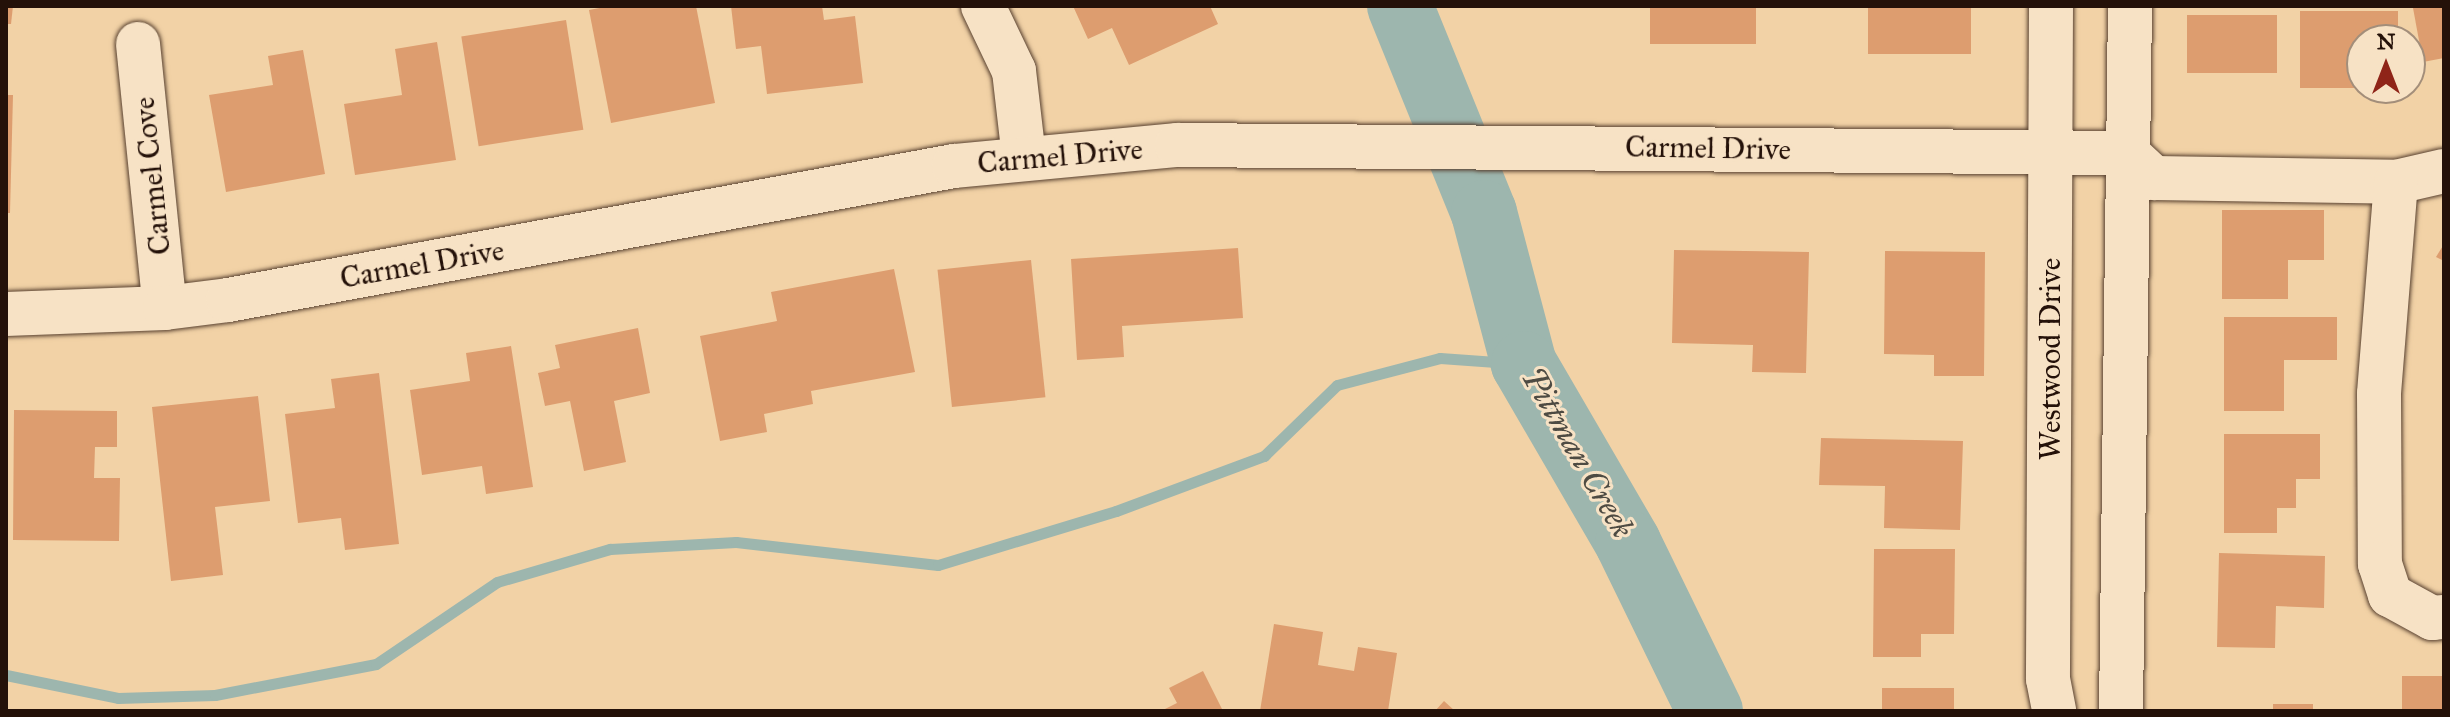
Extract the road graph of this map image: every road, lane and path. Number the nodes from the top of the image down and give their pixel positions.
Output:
1 (983, 6) edge
2 (2051, 6) edge
3 (2130, 6) edge
4 (138, 44) dead end
5 (2051, 152) junction
6 (2127, 153) junction
7 (1024, 157) junction
8 (2444, 171) edge
9 (2396, 182) junction
10 (165, 308) junction
11 (6, 314) edge
12 (2444, 617) edge
13 (2054, 711) edge
14 (2121, 711) edge

1 - 7 street
2 - 5 street, Westwood Drive
3 - 6 street
4 - 10 street, Carmel Cove
5 - 6 street, Carmel Drive
5 - 7 street, Carmel Drive
5 - 13 street, Westwood Drive
6 - 9 street
6 - 14 street
7 - 10 street, Carmel Drive
8 - 9 street
9 - 12 street
10 - 11 street, Carmel Drive

